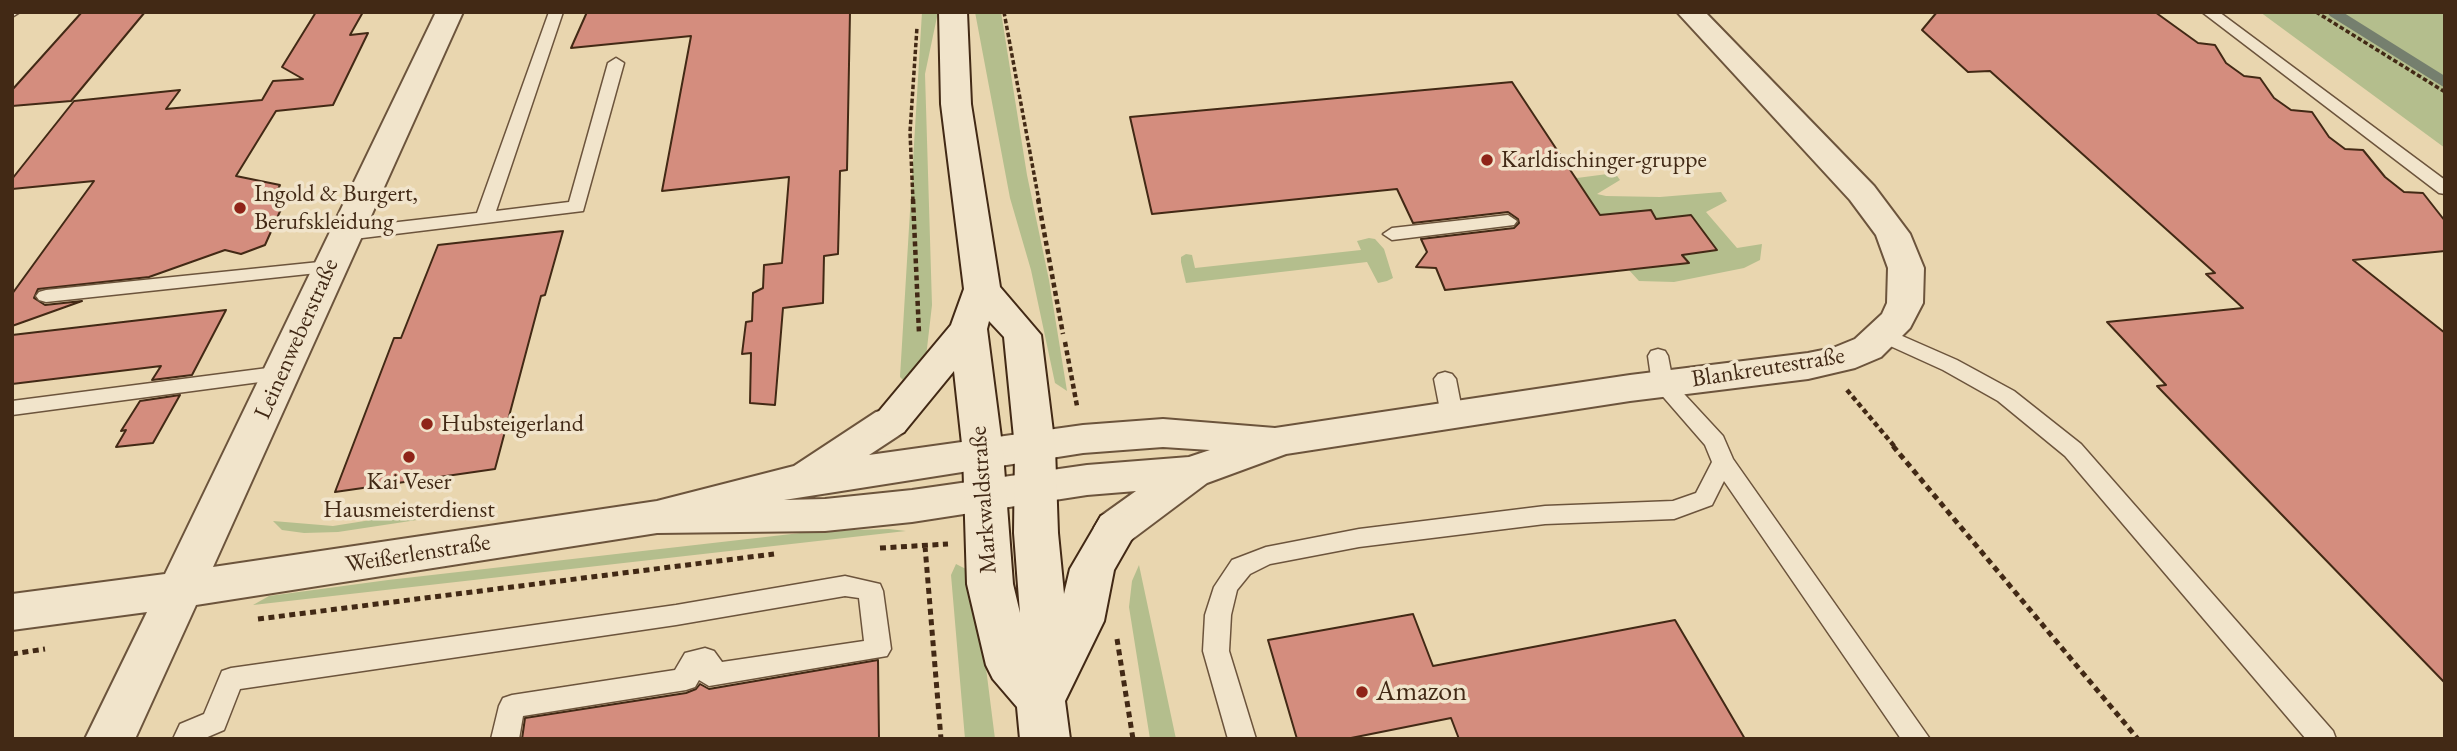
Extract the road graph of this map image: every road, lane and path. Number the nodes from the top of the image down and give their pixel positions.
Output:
1 (450, 12) edge
2 (556, 12) edge
3 (953, 12) edge
4 (1004, 12) edge
5 (1689, 12) edge
6 (2209, 12) edge
7 (2316, 12) edge
8 (917, 22) dead end
9 (616, 63) dead end
10 (2445, 92) edge
11 (2445, 189) edge
12 (485, 218) junction
13 (1508, 221) dead end
14 (346, 234) junction
15 (1392, 234) dead end
16 (328, 267) junction
17 (982, 289) junction
18 (46, 296) dead end
19 (968, 329) junction
20 (1884, 335) junction
21 (914, 344) dead end
22 (1824, 362) junction
23 (1660, 370) junction
24 (283, 373) junction
25 (12, 408) edge
26 (1083, 439) junction
27 (1281, 440) junction
28 (982, 453) junction
29 (1723, 463) junction
30 (1035, 467) junction
31 (1192, 472) junction
32 (800, 480) junction
33 (983, 494) junction
34 (912, 506) junction
35 (657, 517) junction
36 (986, 540) junction
37 (926, 547) junction
38 (870, 548) dead end
39 (788, 552) dead end
40 (180, 590) junction
41 (12, 612) edge
42 (257, 619) dead end
43 (1118, 629) dead end
44 (53, 648) dead end
45 (12, 654) edge
46 (1043, 720) edge
47 (110, 739) edge
48 (187, 739) edge
49 (505, 739) edge
50 (941, 739) edge
51 (1133, 739) edge
52 (1242, 739) edge
53 (1917, 739) edge
54 (2138, 739) edge
55 (2323, 739) edge

1 - 14 street, Leinenweberstraße
2 - 12 lane
3 - 17 street, Markwaldstraße
4 - 26 path
5 - 20 street, Blankreutestraße
6 - 11 lane
7 - 10 path
8 - 21 path
9 - 12 lane
12 - 14 lane
13 - 15 lane
14 - 16 street, Leinenweberstraße
16 - 18 lane
16 - 24 street, Leinenweberstraße
17 - 19 street, Markwaldstraße
17 - 30 street, Markwaldstraße
19 - 28 street, Markwaldstraße
19 - 32 street
20 - 22 street, Blankreutestraße
20 - 55 lane
22 - 23 street, Blankreutestraße
22 - 54 path
23 - 27 street, Blankreutestraße
23 - 29 lane
24 - 25 lane
24 - 40 street, Leinenweberstraße
26 - 27 street, Blankreutestraße
26 - 30 street, Blankreutestraße
27 - 31 street, Blankreutestraße
28 - 30 street, Weißerlenstraße
28 - 32 street, Weißerlenstraße
28 - 33 street, Markwaldstraße
29 - 52 lane
29 - 53 lane
30 - 31 street, Blankreutestraße
30 - 33 street, Weißerlenstraße
30 - 46 street, Markwaldstraße
31 - 46 street, Blankreutestraße
32 - 35 street, Weißerlenstraße
33 - 34 street, Weißerlenstraße
33 - 36 street, Markwaldstraße
34 - 35 street, Weißerlenstraße
34 - 37 path
35 - 40 street, Weißerlenstraße
36 - 37 path
36 - 46 street, Markwaldstraße
37 - 38 path
37 - 50 path
39 - 42 path
40 - 41 street, Weißerlenstraße
40 - 47 street
43 - 51 path
44 - 45 path
48 - 49 lane

